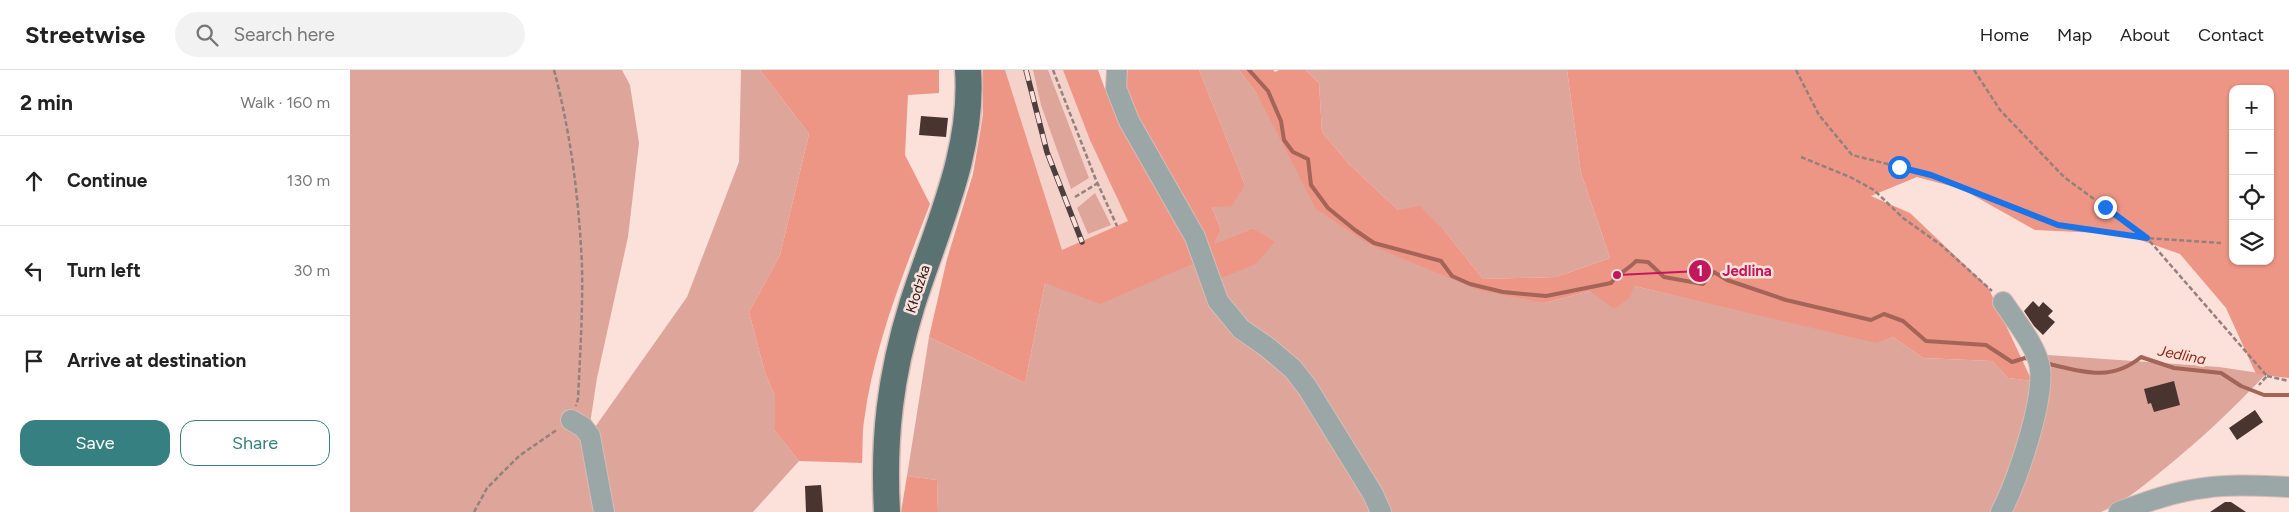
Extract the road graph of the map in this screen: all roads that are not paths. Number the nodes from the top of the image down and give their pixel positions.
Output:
1 (968, 70) edge
2 (1117, 70) edge
3 (2003, 302) road end
4 (571, 420) road end
5 (2289, 487) edge
6 (604, 512) edge
7 (887, 512) edge
8 (1381, 512) edge
9 (2001, 512) edge
10 (2119, 512) edge

1 - 7 main road, Kłodzka
2 - 8 street
3 - 9 street
4 - 6 street
5 - 10 street

